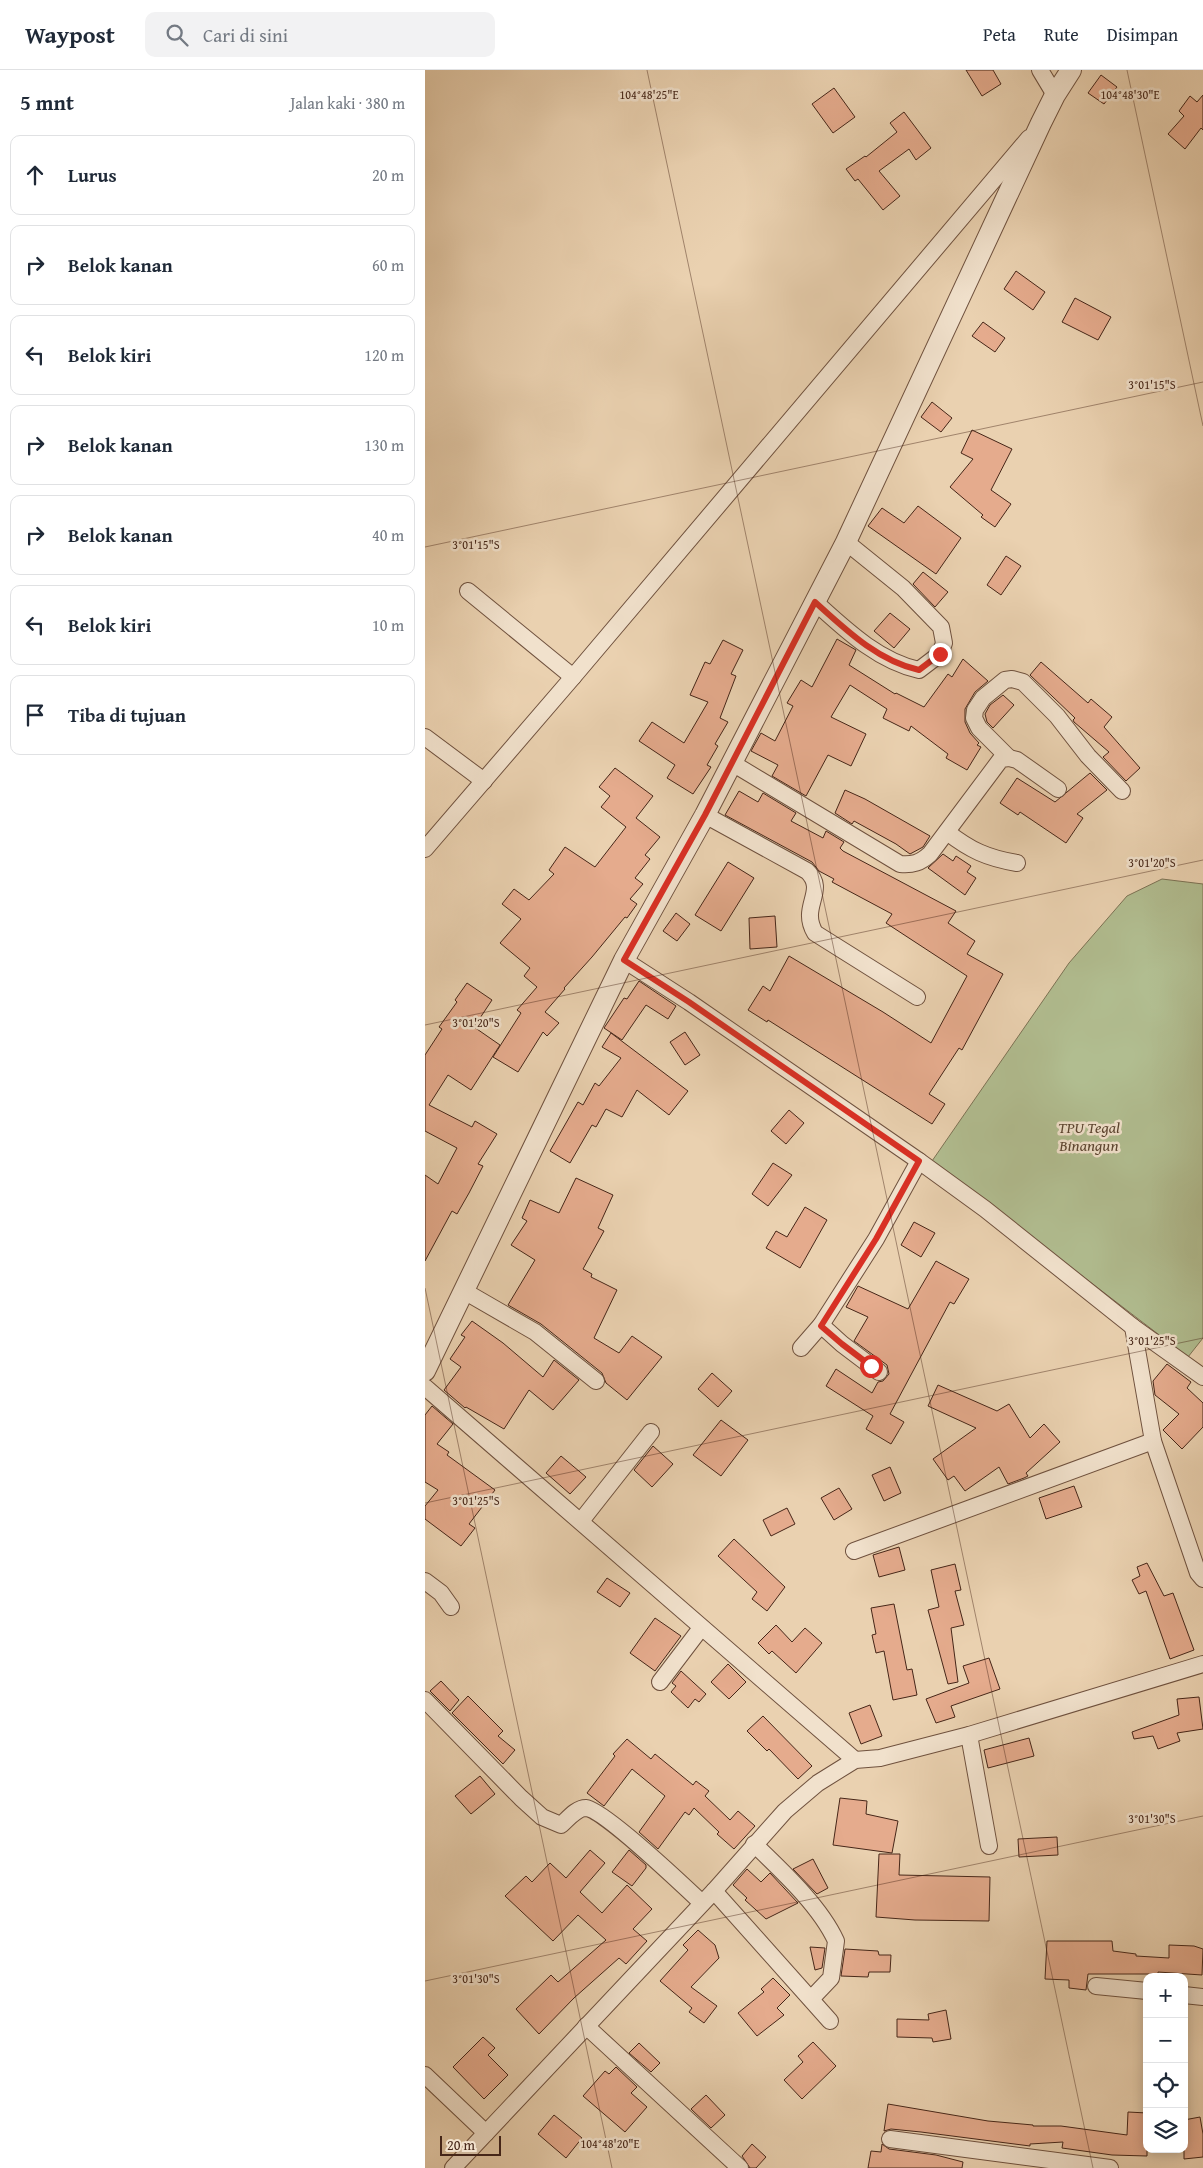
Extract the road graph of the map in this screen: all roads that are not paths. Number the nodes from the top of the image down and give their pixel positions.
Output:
1 (1040, 70) edge
2 (1071, 70) edge
3 (1055, 95) junction
4 (1041, 123) junction
5 (846, 542) junction
6 (467, 592) dead end
7 (815, 602) junction
8 (573, 678) junction
9 (425, 737) edge
10 (1009, 758) junction
11 (732, 763) junction
12 (484, 781) junction
13 (1058, 790) dead end
14 (1122, 791) dead end
15 (705, 815) junction
16 (947, 832) junction
17 (425, 849) edge
18 (1017, 863) dead end
19 (624, 960) junction
20 (917, 997) dead end
21 (919, 1161) junction
22 (464, 1291) junction
23 (821, 1326) junction
24 (1133, 1327) junction
25 (801, 1348) dead end
26 (425, 1371) edge
27 (879, 1372) dead end
28 (1203, 1377) edge
29 (596, 1381) dead end
30 (425, 1388) edge
31 (651, 1432) dead end
32 (1153, 1441) junction
33 (581, 1520) junction
34 (854, 1551) dead end
35 (1203, 1578) edge
36 (425, 1581) edge
37 (451, 1607) dead end
38 (701, 1628) junction
39 (1203, 1664) edge
40 (660, 1682) dead end
41 (425, 1700) edge
42 (969, 1735) junction
43 (855, 1760) junction
44 (755, 1844) junction
45 (989, 1846) dead end
46 (713, 1890) junction
47 (702, 1903) junction
48 (1096, 1986) dead end
49 (1143, 1991) edge
50 (1188, 1995) edge
51 (1203, 1997) edge
52 (811, 1999) junction
53 (830, 2021) dead end
54 (586, 2026) junction
55 (425, 2075) edge
56 (487, 2133) junction
57 (890, 2139) dead end
58 (453, 2168) edge
59 (740, 2168) edge
60 (1110, 2168) edge

1 - 3 street
2 - 3 street
3 - 4 street
4 - 5 street
4 - 8 street
5 - 7 street
5 - 7 street
6 - 8 street
7 - 11 street
8 - 12 street
9 - 12 street
10 - 13 street
10 - 14 street
10 - 16 street
11 - 15 street
11 - 16 street
12 - 17 street
15 - 19 street
15 - 20 street
16 - 18 street
19 - 21 street
19 - 22 street
21 - 23 street
21 - 24 street
22 - 26 street
22 - 29 street
23 - 25 street
23 - 27 street
24 - 28 street
24 - 32 street
30 - 33 street
31 - 33 street
32 - 34 street
32 - 35 street
33 - 38 street
36 - 37 street
38 - 40 street
38 - 43 street
39 - 42 street
41 - 47 street
42 - 43 street
42 - 45 street
43 - 44 street
44 - 46 street
44 - 52 street
46 - 47 street
46 - 52 street
47 - 54 street
48 - 49 street
50 - 51 street
52 - 53 street
54 - 56 street
54 - 59 street
55 - 56 street
56 - 58 street
57 - 60 street

